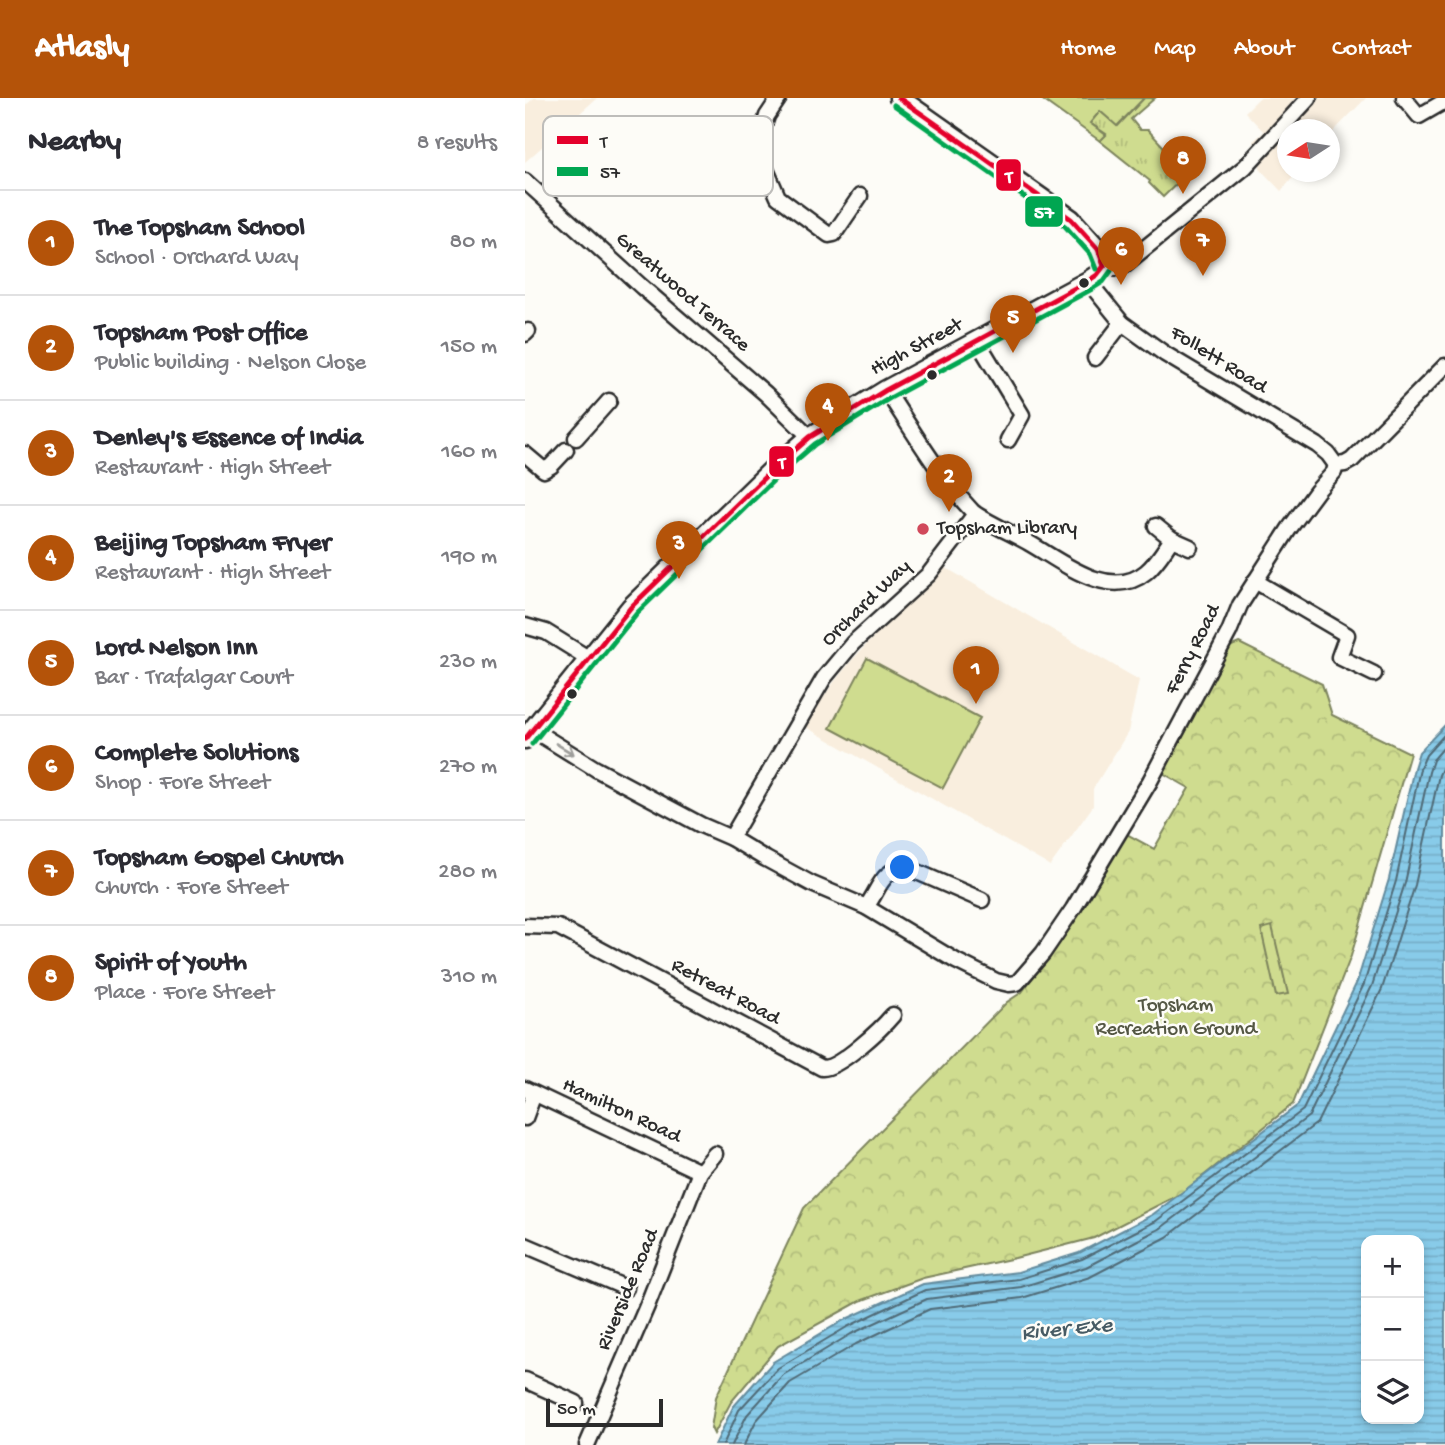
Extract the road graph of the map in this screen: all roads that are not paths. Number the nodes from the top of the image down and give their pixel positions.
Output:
1 (779, 98) edge
2 (899, 98) edge
3 (1309, 98) edge
4 (1404, 98) edge
5 (1445, 101) edge
6 (767, 116) edge
7 (525, 181) edge
8 (773, 185) edge
9 (860, 196) dead end
10 (1104, 266) junction
11 (1088, 281) junction
12 (1122, 323) junction
13 (978, 342) junction
14 (1095, 358) dead end
15 (1445, 366) edge
16 (886, 390) junction
17 (609, 401) dead end
18 (810, 437) junction
19 (576, 438) dead end
20 (1008, 440) dead end
21 (565, 450) dead end
22 (525, 454) edge
23 (1336, 466) junction
24 (975, 514) junction
25 (1156, 526) dead end
26 (1172, 538) junction
27 (1190, 547) dead end
28 (1255, 581) junction
29 (525, 626) edge
30 (588, 658) junction
31 (1374, 674) dead end
32 (529, 735) edge
33 (731, 838) junction
34 (982, 900) dead end
35 (866, 907) junction
36 (525, 926) edge
37 (893, 1015) dead end
38 (530, 1092) edge
39 (525, 1118) edge
40 (715, 1154) dead end
41 (700, 1172) junction
42 (525, 1245) edge
43 (626, 1288) dead end
44 (525, 1380) edge
45 (576, 1403) dead end
46 (587, 1445) edge

1 - 6 street
2 - 10 street
3 - 10 street
4 - 5 street
7 - 18 street, Greatwood Terrace
8 - 9 street
10 - 11 street, High Street
11 - 12 street, Follett Road
11 - 13 street, High Street
12 - 14 street
12 - 23 street, Follett Road
13 - 16 street, High Street
13 - 20 street
15 - 23 street, Ferry Road
16 - 18 street, High Street
16 - 24 street
17 - 19 street
18 - 30 street, High Street
21 - 22 street
23 - 28 street, Ferry Road
24 - 26 street
24 - 33 street, Orchard Way
25 - 26 street
26 - 27 street
28 - 31 street
28 - 35 street, Ferry Road
29 - 30 street
30 - 32 street, High Street
32 -> 33 street
33 - 35 street
34 - 35 street
36 - 37 street, Retreat Road
38 - 39 street
38 - 41 street, Hamilton Road
40 - 41 street, Riverside Road
41 - 46 street, Riverside Road
42 - 43 street
44 - 45 street

